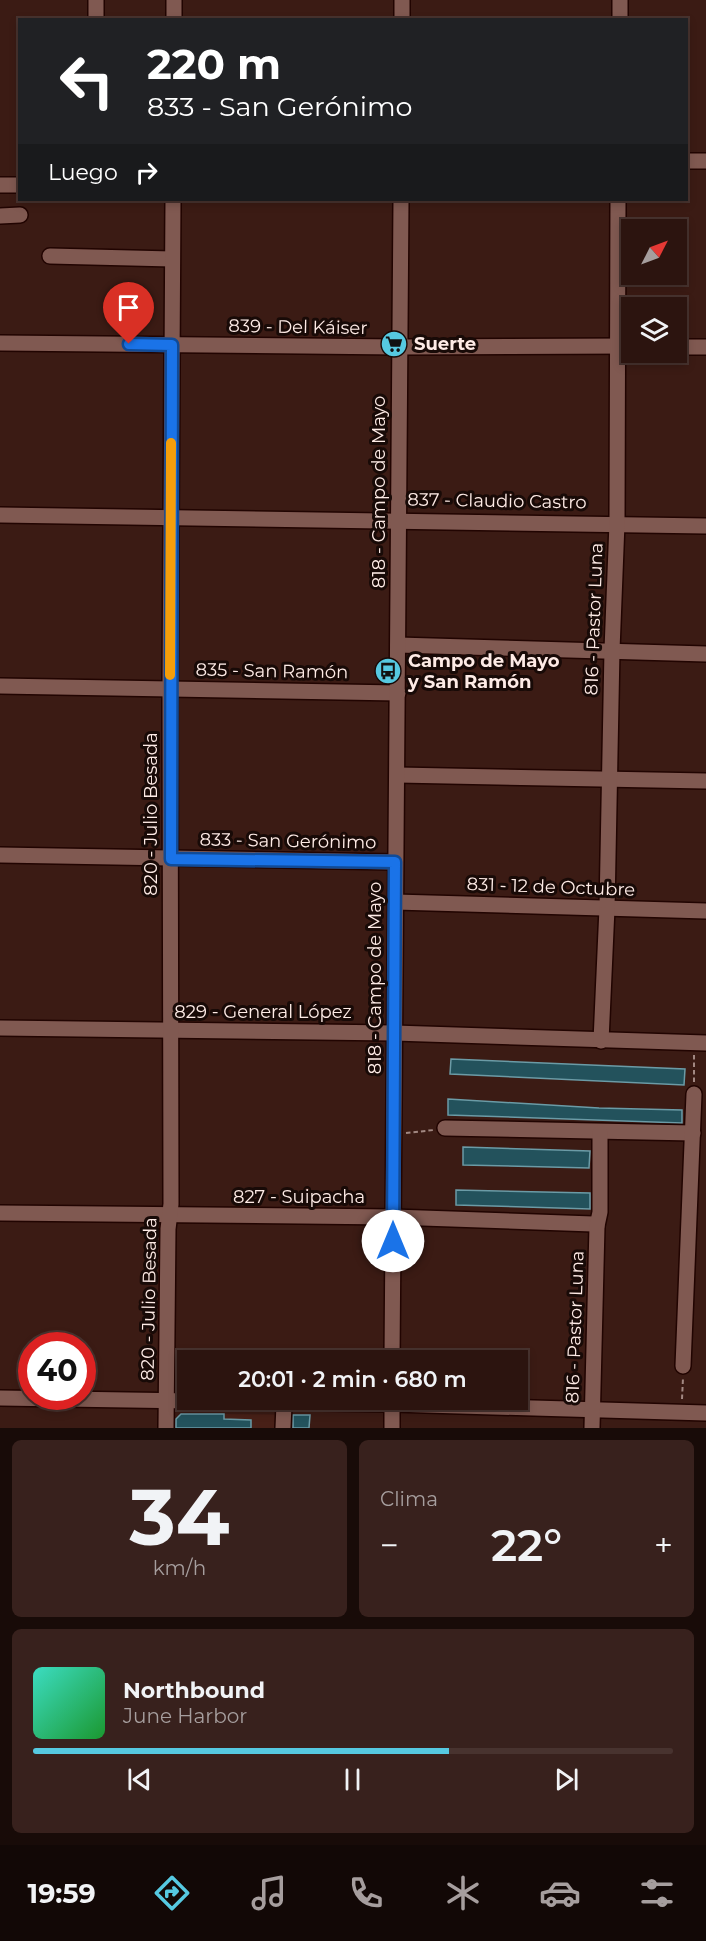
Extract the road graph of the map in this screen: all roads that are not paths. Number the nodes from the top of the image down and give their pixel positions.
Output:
1 (96, 0) edge
2 (174, 0) edge
3 (402, 0) edge
4 (620, 0) edge
5 (96, 18) edge
6 (174, 18) edge
7 (402, 18) edge
8 (620, 18) edge
9 (688, 161) edge
10 (706, 161) edge
11 (0, 185) edge
12 (18, 185) edge
13 (173, 201) edge
14 (401, 201) edge
15 (618, 201) edge
16 (20, 215) dead end
17 (0, 216) edge
18 (50, 256) dead end
19 (172, 260) junction
20 (623, 297) edge
21 (0, 343) edge
22 (172, 345) junction
23 (621, 346) edge
24 (400, 347) junction
25 (687, 347) edge
26 (706, 347) edge
27 (624, 363) edge
28 (0, 515) edge
29 (171, 518) junction
30 (399, 519) junction
31 (617, 523) junction
32 (706, 526) edge
33 (398, 645) junction
34 (612, 650) junction
35 (706, 654) edge
36 (0, 686) edge
37 (170, 688) junction
38 (398, 693) junction
39 (398, 774) junction
40 (609, 777) junction
41 (706, 781) edge
42 (0, 855) edge
43 (171, 859) junction
44 (395, 862) junction
45 (395, 902) junction
46 (607, 908) junction
47 (706, 911) edge
48 (0, 1028) edge
49 (170, 1031) junction
50 (394, 1033) junction
51 (601, 1041) junction
52 (700, 1043) edge
53 (694, 1094) road end
54 (445, 1128) road end
55 (600, 1133) junction
56 (693, 1133) junction
57 (0, 1213) edge
58 (170, 1216) junction
59 (393, 1217) junction
60 (597, 1226) junction
61 (392, 1350) edge
62 (684, 1366) road end
63 (0, 1398) edge
64 (166, 1401) junction
65 (177, 1401) edge
66 (528, 1407) edge
67 (284, 1410) edge
68 (392, 1410) edge
69 (592, 1410) junction
70 (706, 1413) edge
71 (166, 1428) edge
72 (283, 1428) edge
73 (392, 1428) edge
74 (592, 1428) edge

1 - 5 street
2 - 6 street
3 - 7 street
4 - 8 street
9 - 10 street
11 - 12 street
13 - 19 street, 820 - Julio Besada
14 - 24 street, 818 - Campo de Mayo
15 - 20 street, 816 - Pastor Luna
16 - 17 street
18 - 19 street
19 - 22 street, 820 - Julio Besada
21 - 22 street, 839 - Del Káiser
22 - 24 street, 839 - Del Káiser
22 - 29 street, 820 - Julio Besada
23 - 24 street, 839 - Del Káiser
24 - 30 street, 818 - Campo de Mayo
25 - 26 street
27 - 31 street, 816 - Pastor Luna
28 - 29 street, 837 - Claudio Castro
29 - 30 street, 837 - Claudio Castro
29 - 37 street, 820 - Julio Besada
30 - 31 street, 837 - Claudio Castro
30 - 33 street, 818 - Campo de Mayo
31 - 32 street, 837 - Claudio Castro
31 - 34 street, 816 - Pastor Luna
33 - 34 street
33 - 38 street, 818 - Campo de Mayo
34 - 35 street
34 - 40 street, 816 - Pastor Luna
36 - 37 street, 835 - San Ramón
37 - 38 street, 835 - San Ramón
37 - 43 street, 820 - Julio Besada
38 - 39 street, 818 - Campo de Mayo
39 - 40 street
39 - 44 street, 818 - Campo de Mayo
40 - 41 street
40 - 46 street, 816 - Pastor Luna
42 - 43 street, 833 - San Gerónimo
43 - 44 street, 833 - San Gerónimo
43 - 49 street, 820 - Julio Besada
44 - 45 street, 818 - Campo de Mayo
45 - 46 street, 831 - 12 de Octubre
45 - 50 street, 818 - Campo de Mayo
46 - 47 street, 831 - 12 de Octubre
46 - 51 street, 816 - Pastor Luna
48 - 49 street, 829 - General López
49 - 50 street, 829 - General López
49 - 58 street, 820 - Julio Besada
50 - 51 street, 829 - General López
50 - 59 street, 818 - Campo de Mayo
51 - 52 street, 829 - General López
53 - 56 street
54 - 55 street
55 - 56 street
55 - 60 street, 816 - Pastor Luna
56 - 62 street
57 - 58 street, 827 - Suipacha
58 - 59 street, 827 - Suipacha
58 - 64 street, 820 - Julio Besada
59 - 60 street, 827 - Suipacha
59 - 61 street, 818 - Campo de Mayo
60 - 69 street, 816 - Pastor Luna
63 - 64 street
64 - 65 street
64 - 71 street, 820 - Julio Besada
66 - 69 street
67 - 72 street
68 - 73 street
69 - 70 street
69 - 74 street, 816 - Pastor Luna

